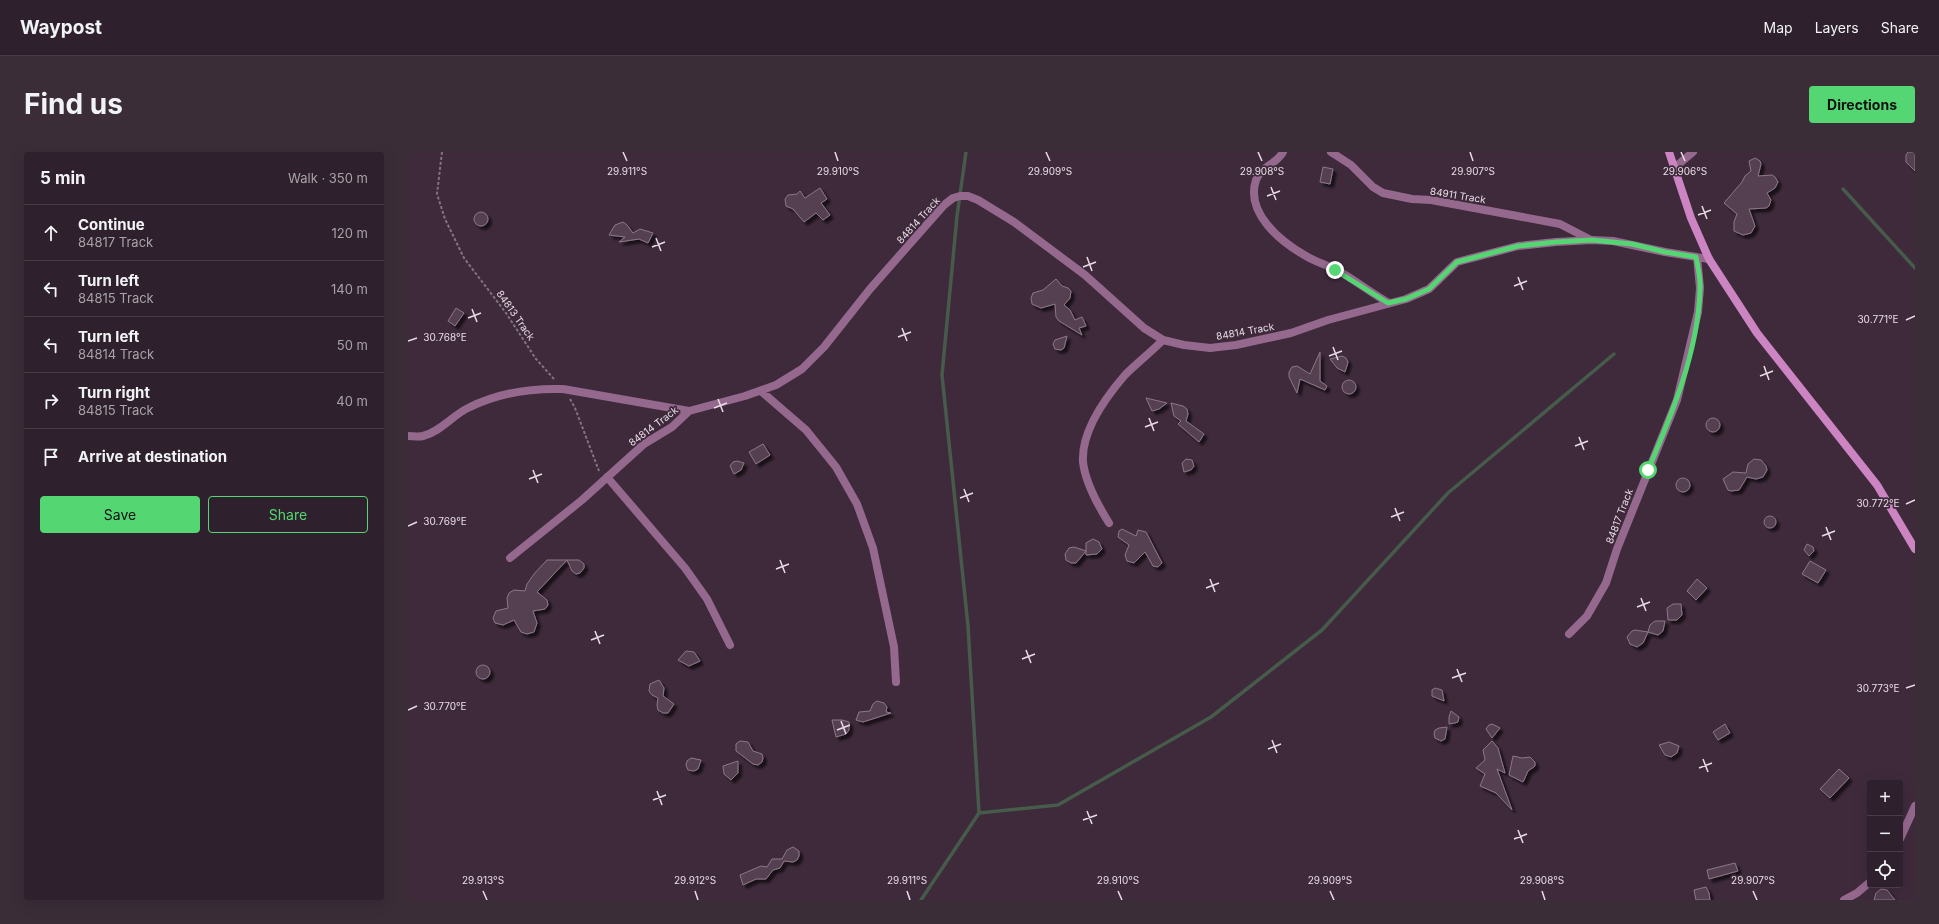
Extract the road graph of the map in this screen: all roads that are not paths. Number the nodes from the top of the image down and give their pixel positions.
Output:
1 (1283, 152) edge
2 (1331, 152) edge
3 (1669, 152) edge
4 (1693, 152) edge
5 (1674, 168) junction
6 (1592, 240) junction
7 (1696, 257) junction
8 (1709, 259) junction
9 (1388, 303) junction
10 (1164, 340) junction
11 (760, 391) junction
12 (689, 411) junction
13 (408, 436) edge
14 (605, 479) junction
15 (1110, 523) dead end
16 (1915, 549) edge
17 (510, 558) dead end
18 (1569, 634) dead end
19 (730, 645) dead end
20 (896, 682) dead end
21 (1915, 806) edge
22 (1903, 832) edge
23 (1867, 885) edge
24 (1844, 900) edge

1 - 9 street
2 - 6 street, 84911 Track
3 - 5 street
4 - 5 street
5 - 8 street
6 - 7 street
6 - 9 street, 84814 Track
7 - 8 street
7 - 18 street, 84817 Track
8 - 16 street
9 - 10 street, 84814 Track
10 - 11 street, 84814 Track
10 - 15 street
11 - 12 street, 84814 Track
11 - 20 street
12 - 13 street
12 - 14 street, 84814 Track
14 - 17 street, 84814 Track
14 - 19 street
21 - 22 street
23 - 24 street

